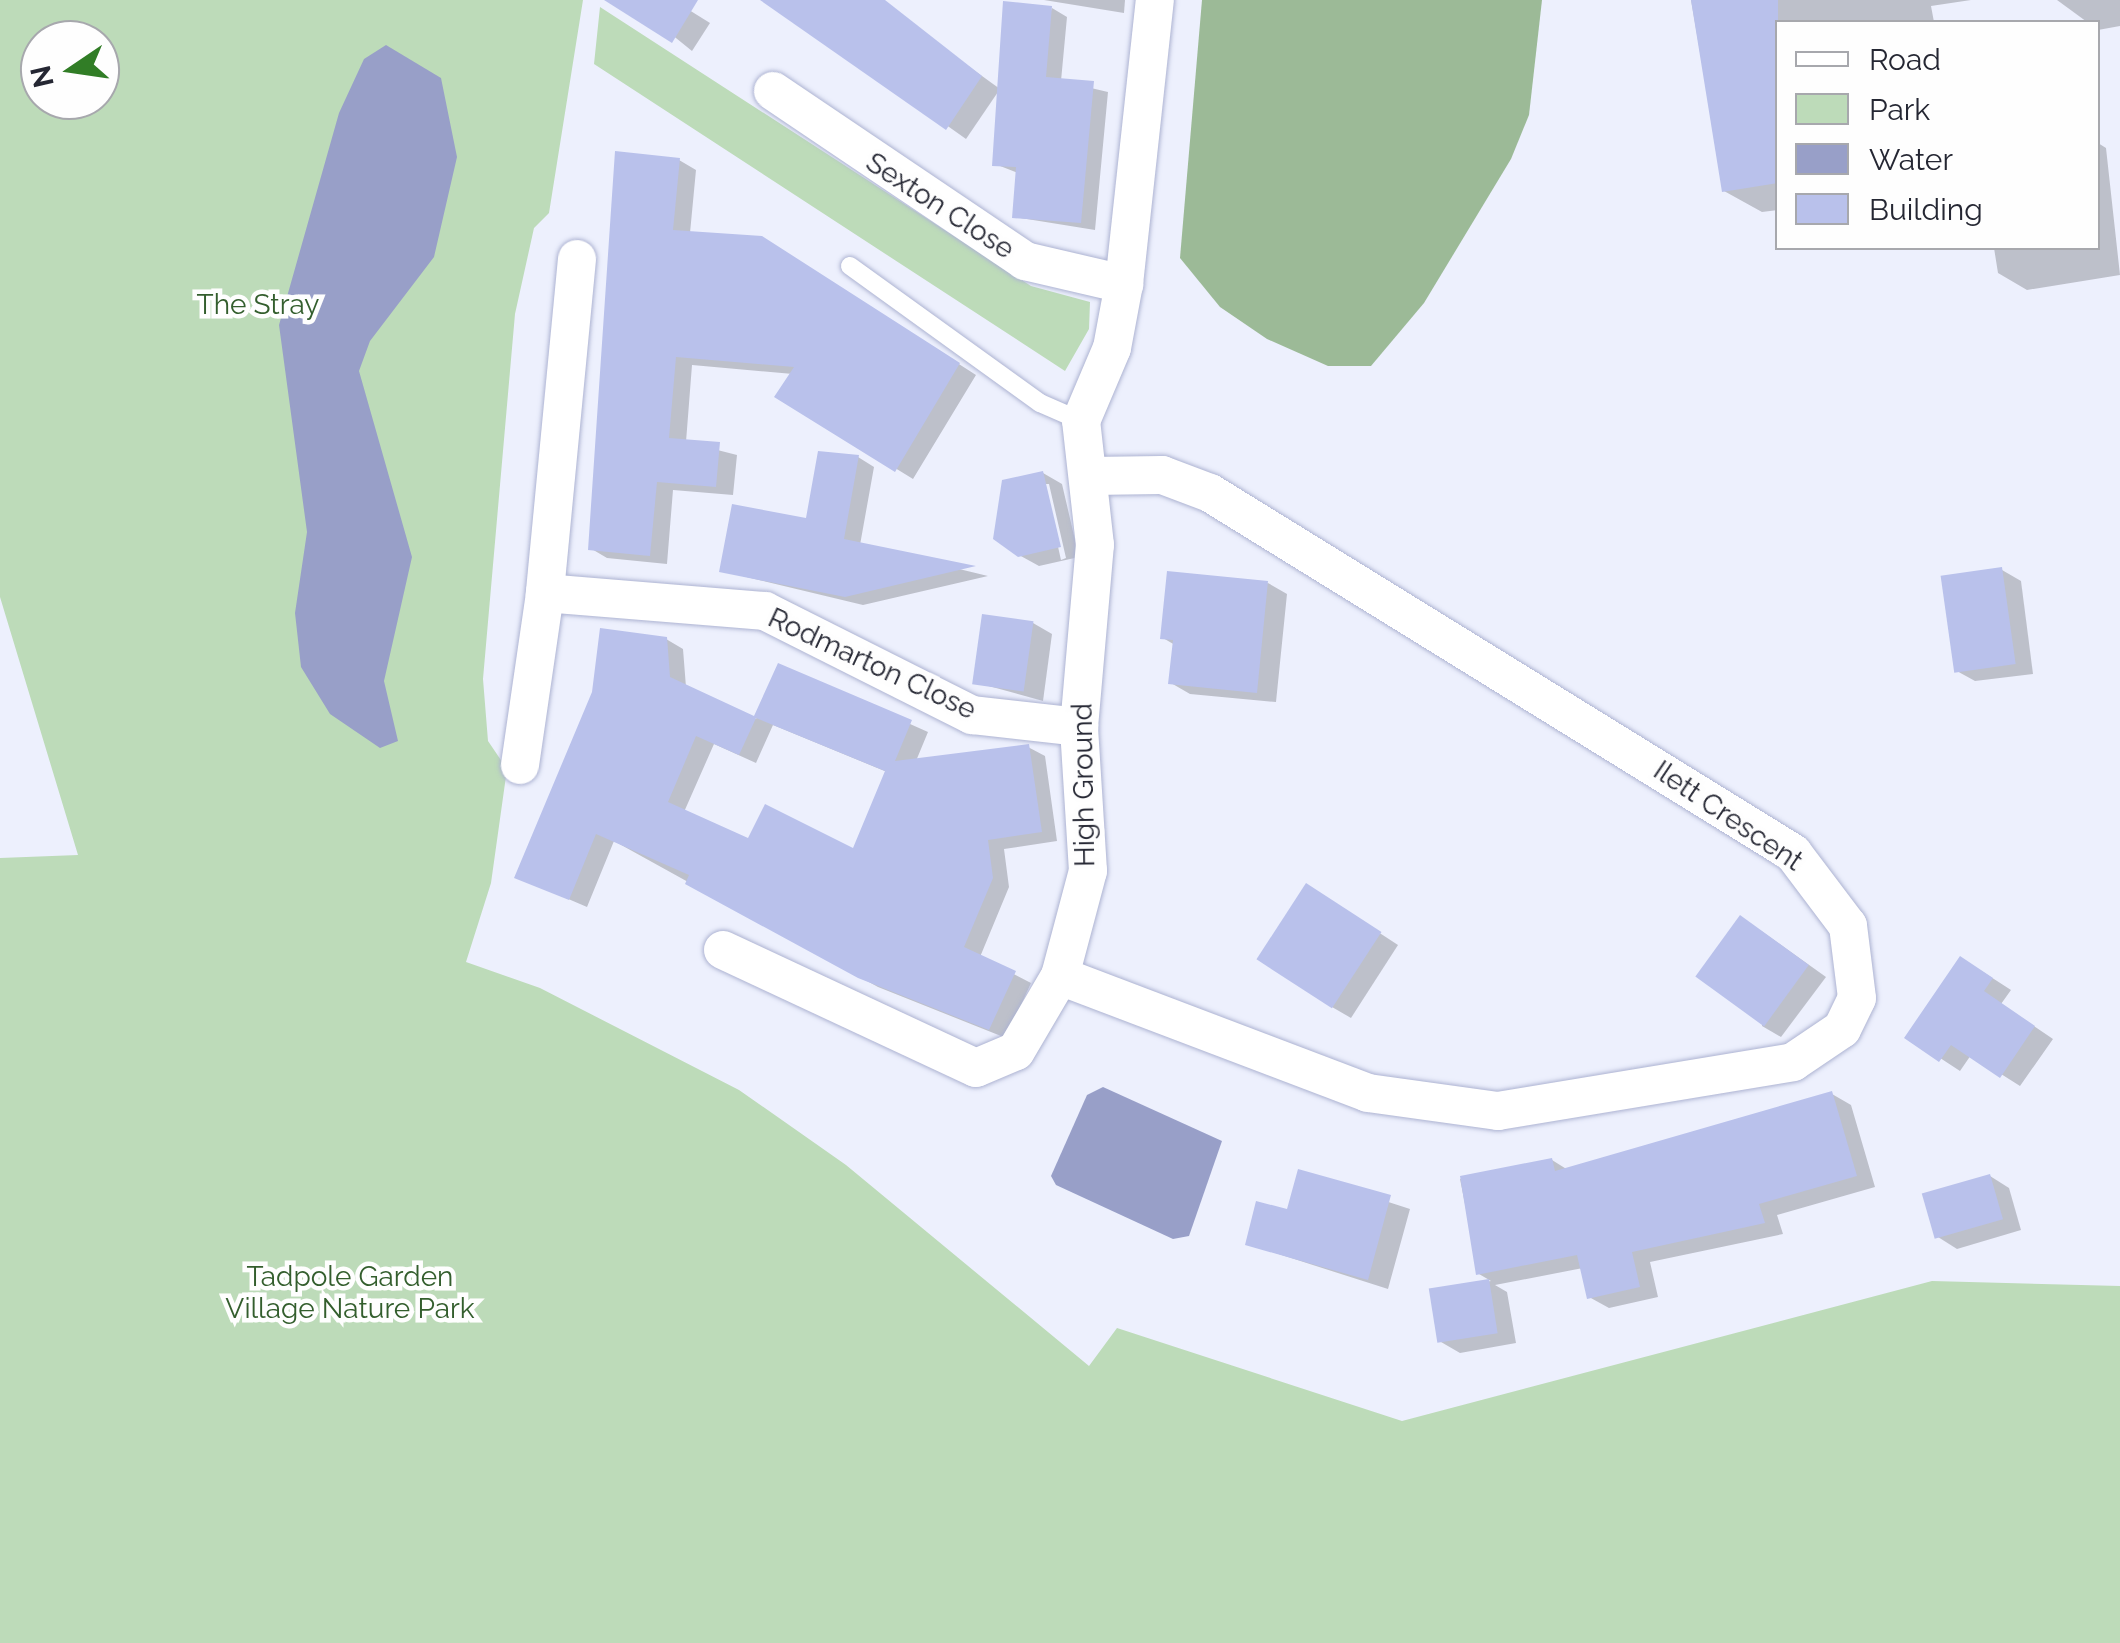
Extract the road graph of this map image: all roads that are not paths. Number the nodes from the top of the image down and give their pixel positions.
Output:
1 (1155, 0) edge
2 (773, 90) dead end
3 (577, 259) dead end
4 (850, 266) dead end
5 (1124, 284) junction
6 (1081, 421) junction
7 (1090, 476) junction
8 (545, 592) junction
9 (1078, 726) junction
10 (520, 766) dead end
11 (722, 950) dead end
12 (1060, 976) junction

1 - 5 street
2 - 5 street, Sexton Close
3 - 8 street
4 - 6 lane
5 - 6 street
6 - 7 street, High Ground
7 - 9 street, High Ground
7 - 12 street, Ilett Crescent
8 - 9 street, Rodmarton Close
8 - 10 street
9 - 12 street, High Ground
11 - 12 street, High Ground

